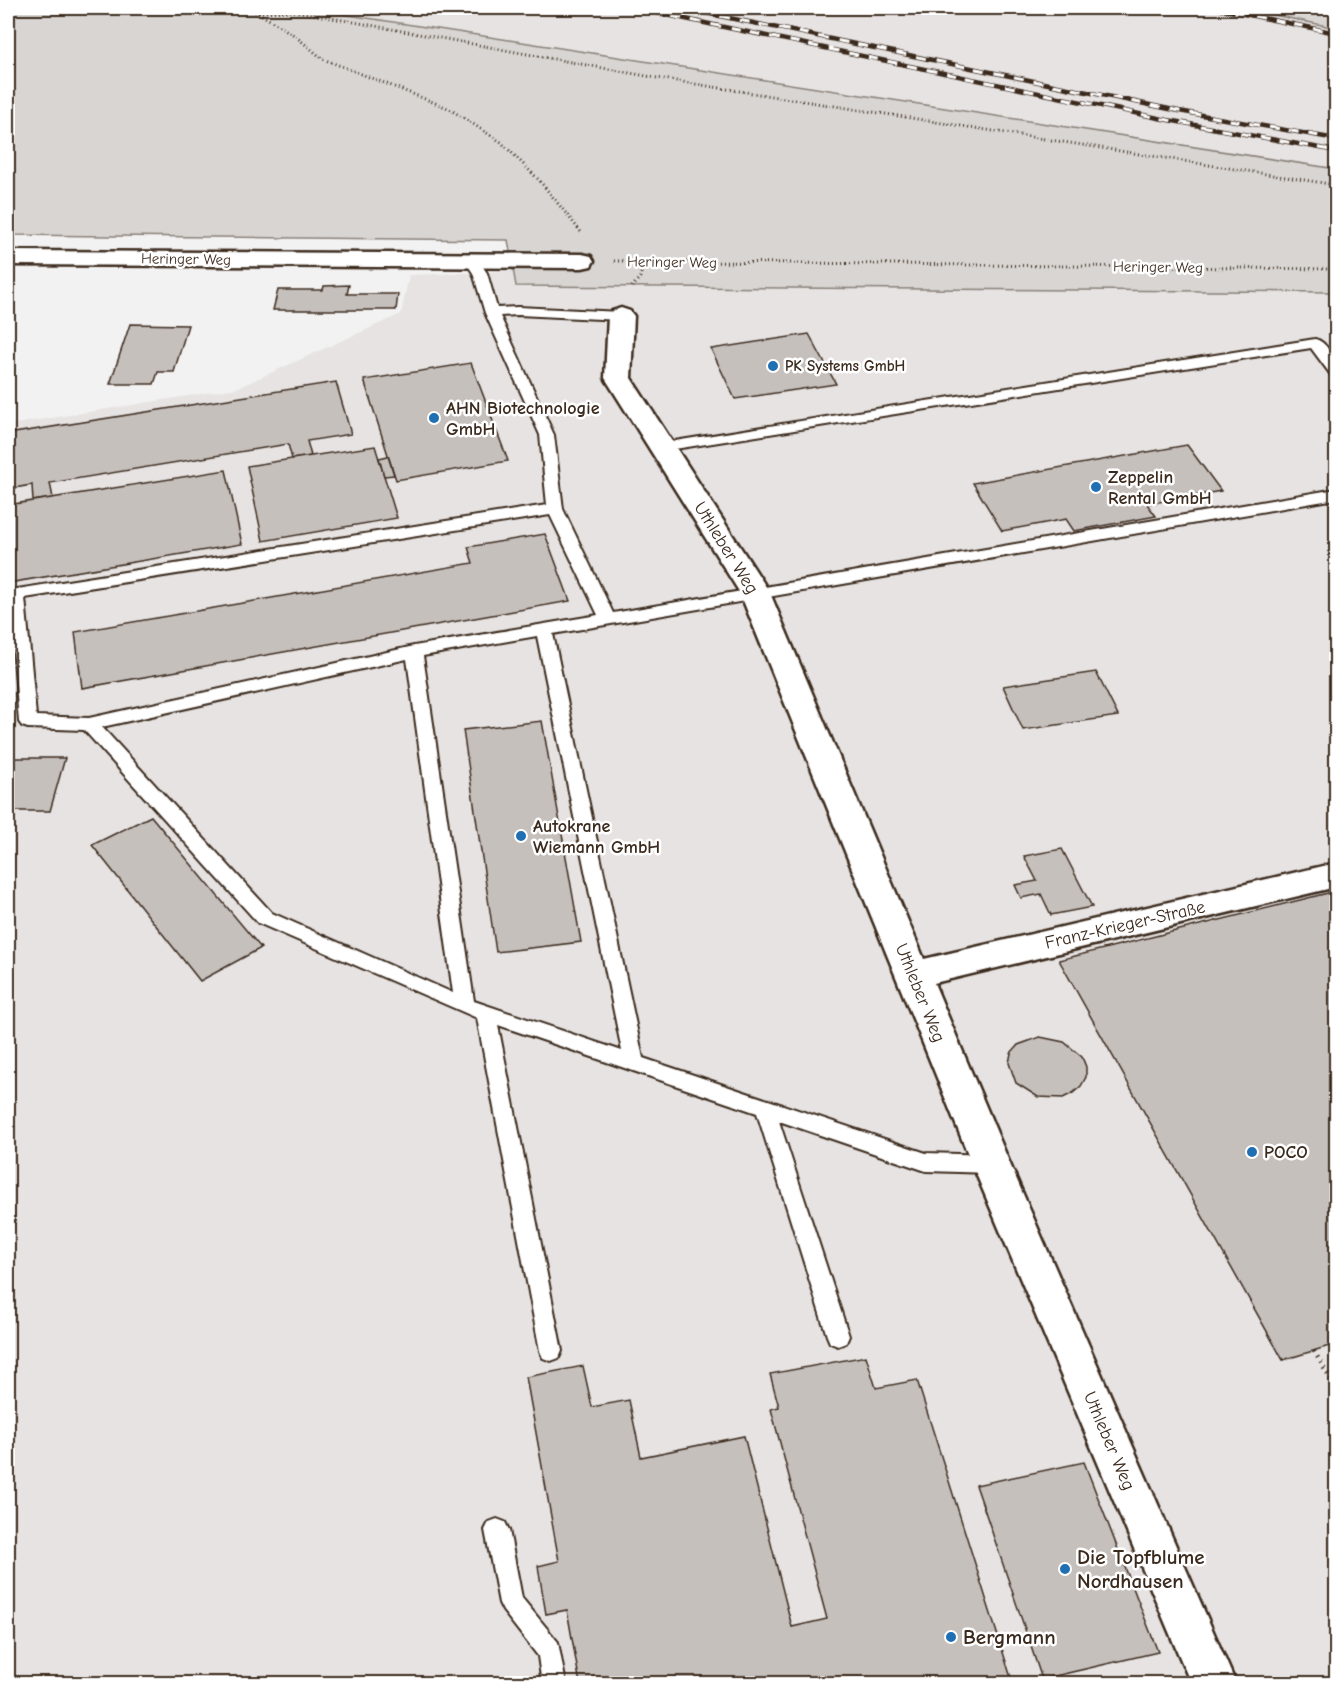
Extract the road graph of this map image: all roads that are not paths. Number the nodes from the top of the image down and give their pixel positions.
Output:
1 (8, 258) edge
2 (472, 261) junction
3 (582, 261) road end
4 (492, 313) junction
5 (621, 315) joint
6 (1336, 372) edge
7 (662, 447) junction
8 (1336, 494) edge
9 (555, 509) junction
10 (12, 594) edge
11 (755, 594) junction
12 (607, 617) junction
13 (544, 629) junction
14 (414, 652) junction
15 (90, 724) junction
16 (1336, 875) edge
17 (913, 975) junction
18 (465, 1006) junction
19 (486, 1013) junction
20 (634, 1062) junction
21 (765, 1107) junction
22 (991, 1164) junction
23 (838, 1336) dead end
24 (551, 1351) dead end
25 (496, 1530) dead end
26 (554, 1683) edge
27 (1214, 1683) edge

1 - 2 street, Heringer Weg
2 - 3 street, Heringer Weg
2 - 4 lane
4 - 5 lane
4 - 9 lane
5 - 7 street, Uthleber Weg
6 - 7 lane
7 - 11 street, Uthleber Weg
8 - 11 lane
9 - 10 lane
9 - 12 lane
10 - 15 lane
11 - 12 lane
11 - 17 street, Uthleber Weg
12 - 13 lane
13 - 14 lane
13 - 20 lane
14 - 15 lane
14 - 18 lane
15 - 18 lane
16 - 17 street, Franz-Krieger-Straße
17 - 22 street, Uthleber Weg
18 - 19 lane
19 - 20 lane
19 - 24 lane
20 - 21 lane
21 - 22 lane
21 - 23 lane
22 - 27 street, Uthleber Weg
25 - 26 lane

